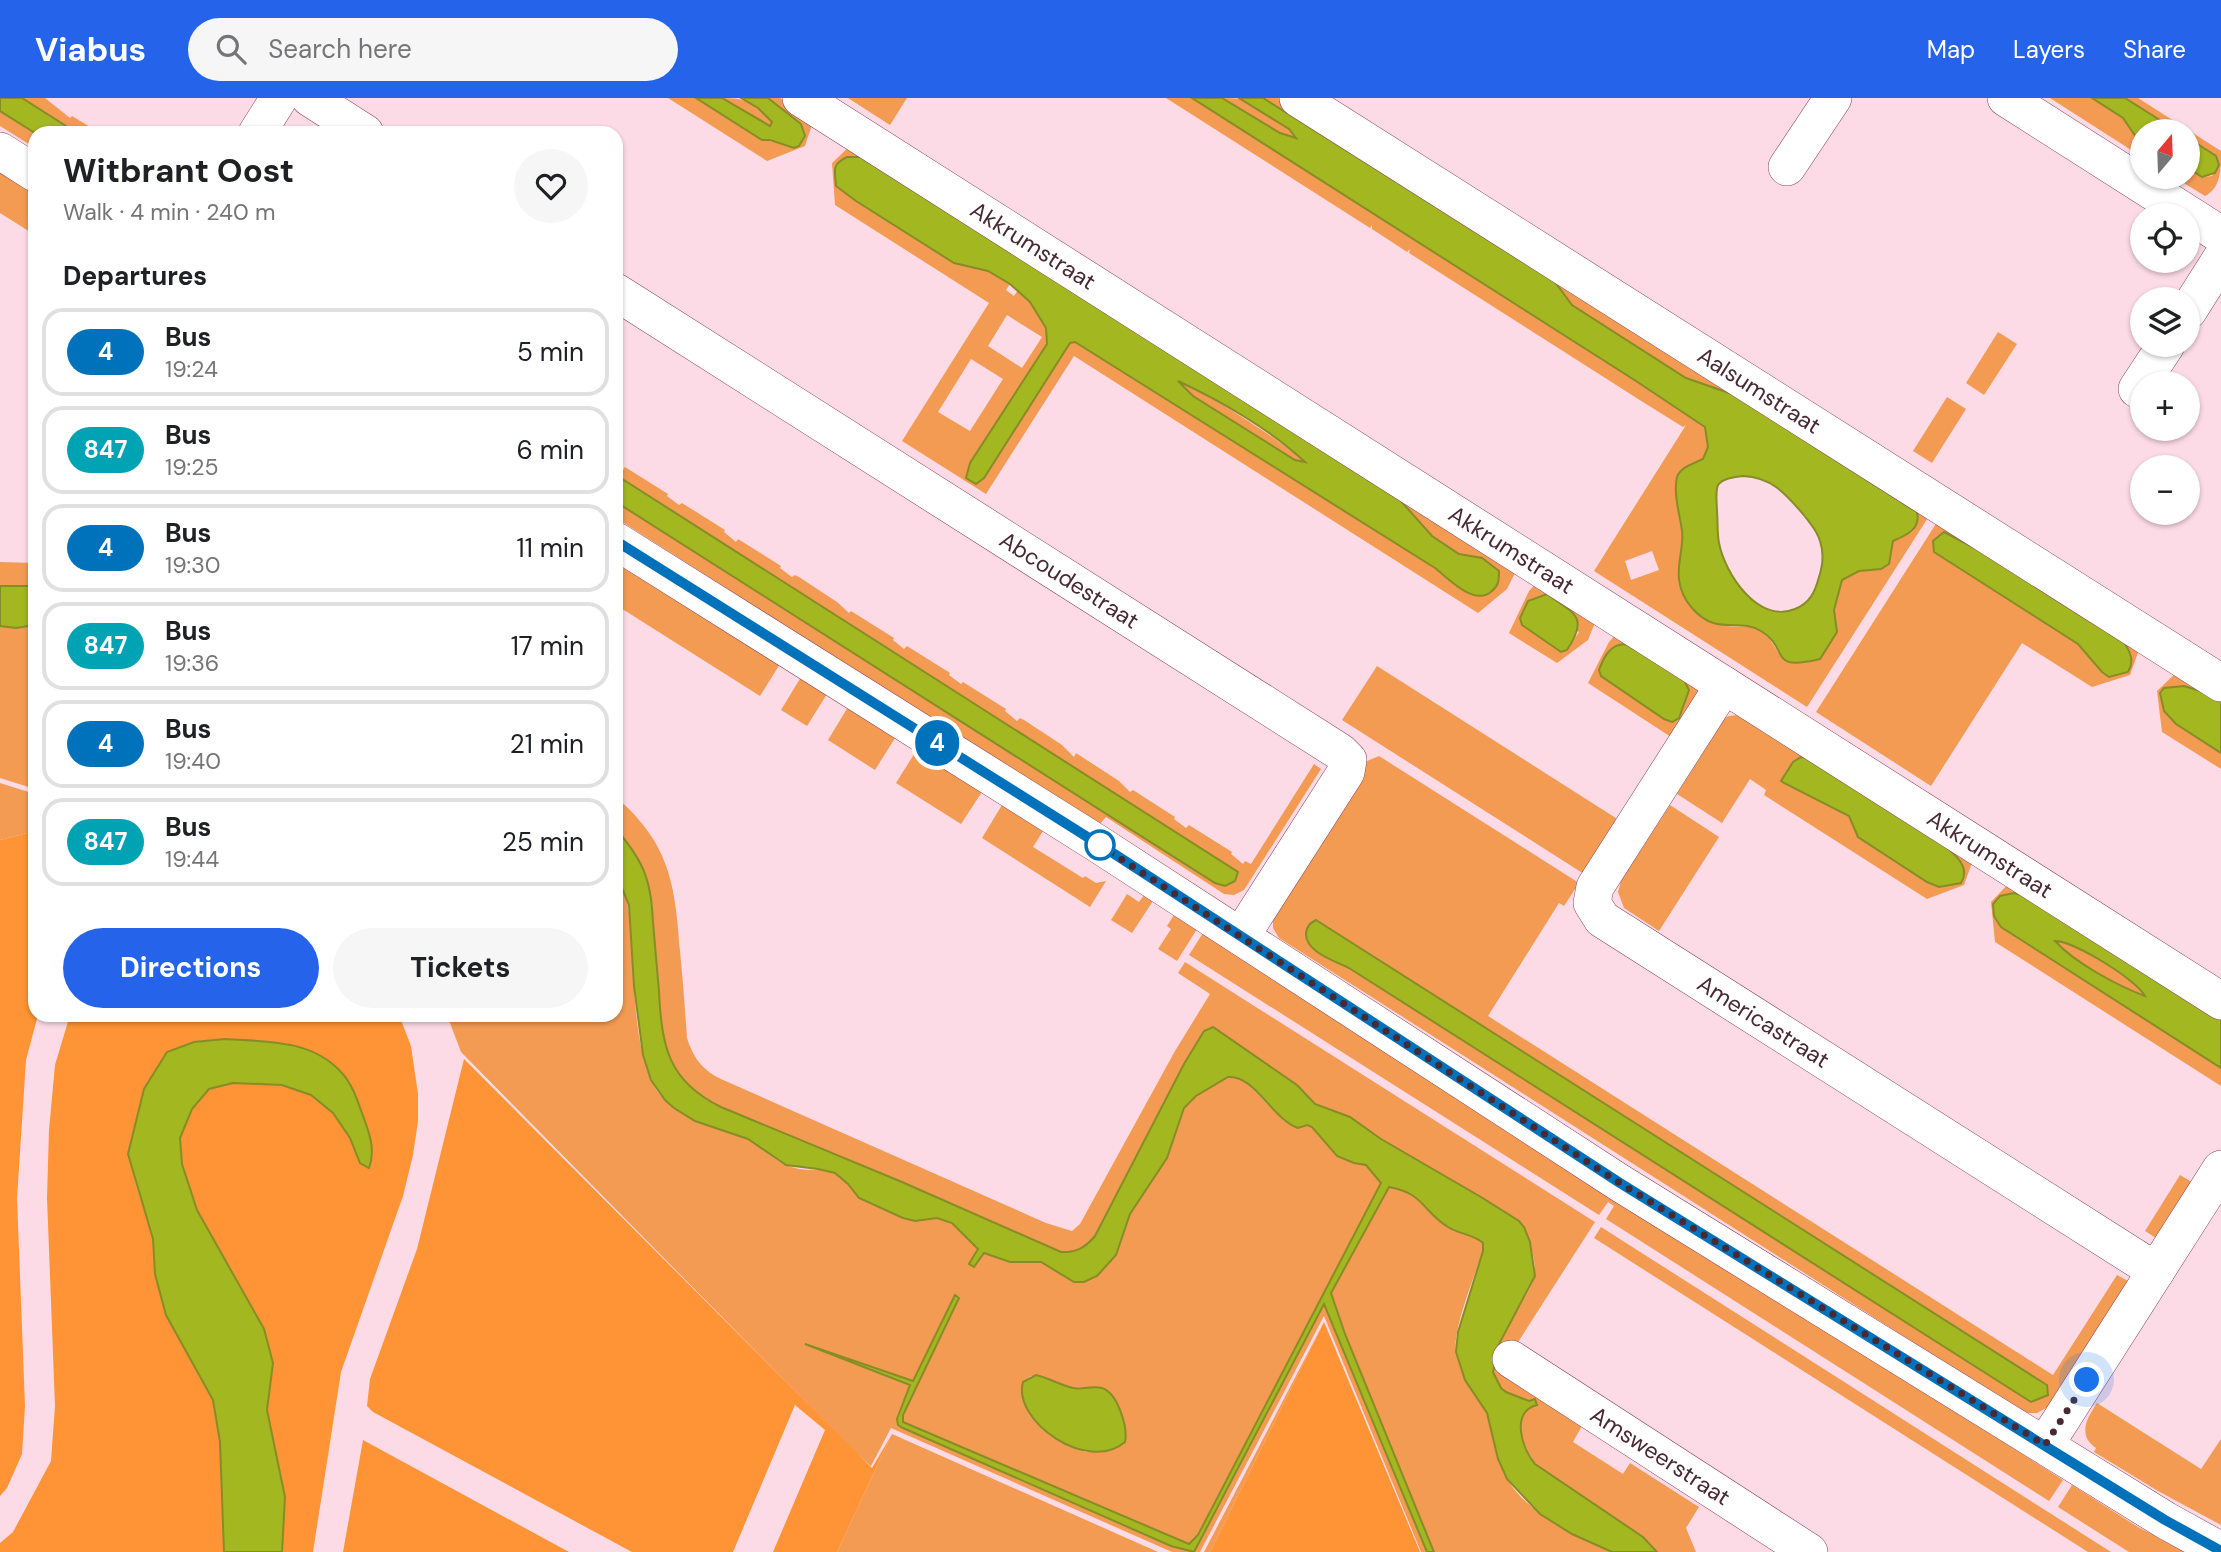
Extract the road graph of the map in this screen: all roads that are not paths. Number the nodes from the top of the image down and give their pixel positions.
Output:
1 (279, 98) edge
2 (310, 98) edge
3 (801, 98) edge
4 (1298, 98) edge
5 (1833, 98) edge
6 (2007, 98) edge
7 (261, 126) edge
8 (354, 126) edge
9 (0, 151) edge
10 (1787, 167) dead end
11 (28, 169) edge
12 (2218, 232) edge
13 (2197, 287) edge
14 (623, 296) edge
15 (623, 545) edge
16 (2221, 683) edge
17 (1724, 685) junction
18 (1241, 936) junction
19 (2221, 1001) edge
20 (2221, 1168) edge
21 (2156, 1271) junction
22 (1511, 1359) dead end
23 (2045, 1445) junction
24 (2221, 1551) edge
25 (1809, 1552) edge

1 - 7 street
2 - 8 street
3 - 17 street, Akkrumstraat
4 - 16 street, Aalsumstraat
5 - 10 street
6 - 12 street
9 - 11 street
12 - 13 street
14 - 18 street, Abcoudestraat
15 - 18 street
17 - 19 street, Akkrumstraat
17 - 21 street, Americastraat
18 - 23 street
20 - 21 street
21 - 23 street
22 - 25 street, Amsweerstraat
23 - 24 street

